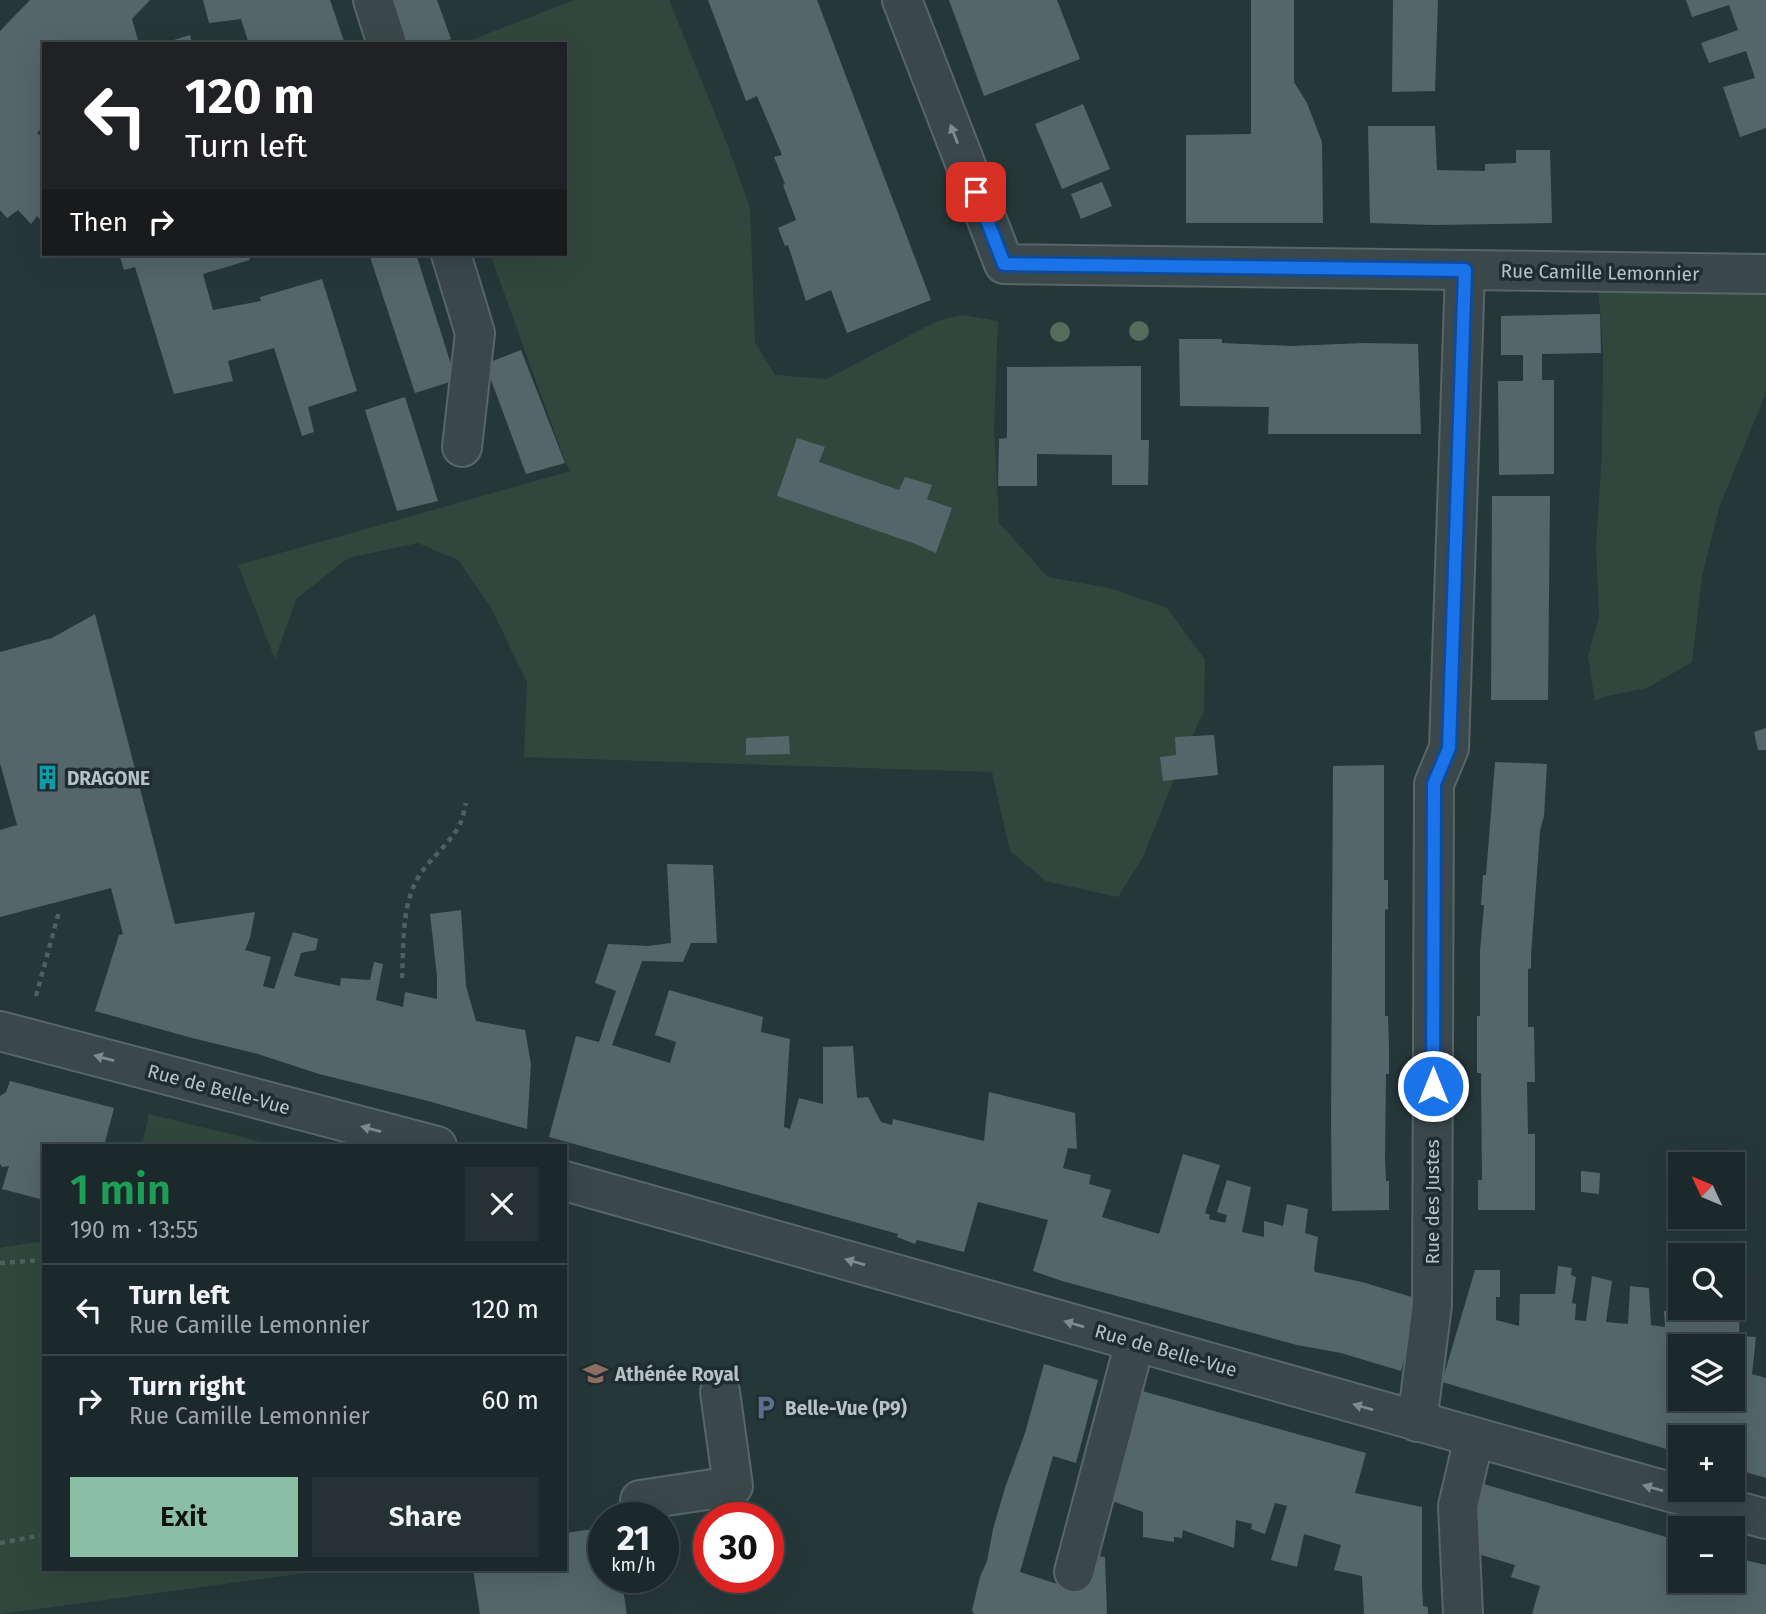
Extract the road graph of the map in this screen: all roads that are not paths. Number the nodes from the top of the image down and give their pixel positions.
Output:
1 (373, 0) edge
2 (902, 0) edge
3 (386, 42) edge
4 (452, 256) edge
5 (1465, 270) junction
6 (1766, 274) edge
7 (462, 447) dead end
8 (12, 1034) edge
9 (429, 1144) edge
10 (567, 1182) edge
11 (1135, 1342) junction
12 (720, 1392) dead end
13 (1417, 1422) junction
14 (1474, 1438) junction
15 (640, 1500) dead end
16 (735, 1502) edge
17 (1766, 1520) edge
18 (1074, 1572) dead end
19 (1463, 1614) edge

1 - 3 street
5 -> 2 street, Rue Camille Lemonnier
4 - 7 street
5 - 6 street, Rue Camille Lemonnier
5 - 13 street, Rue des Justes
9 -> 8 street, Rue de Belle-Vue
11 -> 10 street, Rue de Belle-Vue
13 -> 11 street, Rue de Belle-Vue
11 - 18 street
12 - 16 street
13 - 14 street, Rue de Belle-Vue
17 -> 14 street, Rue de Belle-Vue
14 - 19 street
15 - 16 street

